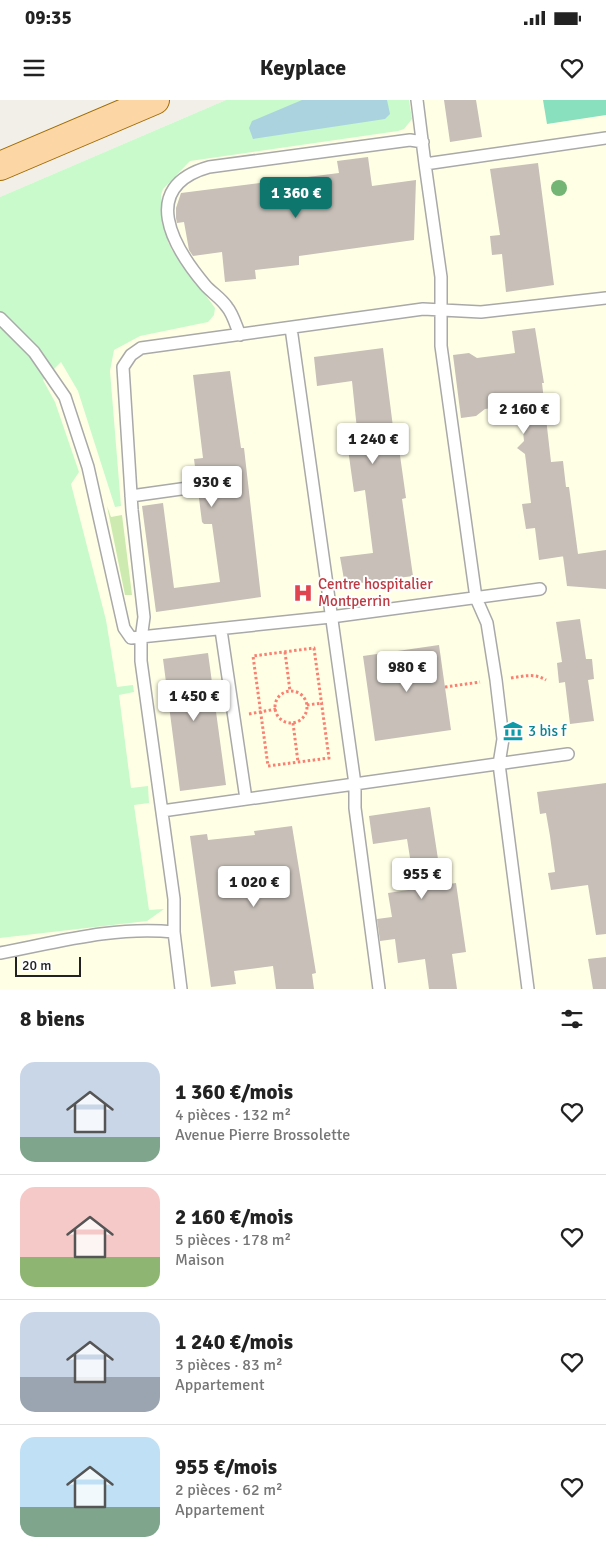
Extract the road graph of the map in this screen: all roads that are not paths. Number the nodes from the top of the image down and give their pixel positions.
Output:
1 (155, 100) edge
2 (417, 100) edge
3 (606, 138) edge
4 (424, 142) junction
5 (425, 164) junction
6 (0, 166) edge
7 (606, 298) edge
8 (441, 309) junction
9 (0, 318) edge
10 (291, 328) junction
11 (240, 334) junction
12 (188, 488) dead end
13 (131, 496) junction
14 (540, 589) dead end
15 (476, 598) junction
16 (331, 617) junction
17 (221, 630) junction
18 (141, 639) junction
19 (568, 754) dead end
20 (499, 764) junction
21 (355, 784) junction
22 (246, 799) junction
23 (162, 811) junction
24 (174, 932) junction
25 (0, 953) edge
26 (181, 989) edge
27 (379, 989) edge
28 (528, 989) edge

1 - 6 main road
2 - 4 lane
3 - 5 lane
4 - 5 lane
4 - 11 lane
5 - 8 lane
7 - 8 lane
8 - 10 lane
8 - 15 lane
9 - 18 lane
10 - 11 lane
10 - 16 lane
11 - 13 lane
12 - 13 lane
13 - 18 lane
14 - 15 lane
15 - 16 lane
15 - 20 lane
16 - 17 lane
16 - 21 lane
17 - 18 lane
17 - 22 lane
18 - 23 lane
19 - 20 lane
20 - 21 lane
20 - 28 lane
21 - 22 lane
21 - 27 lane
22 - 23 lane
23 - 24 lane
24 - 25 lane
24 - 26 lane

